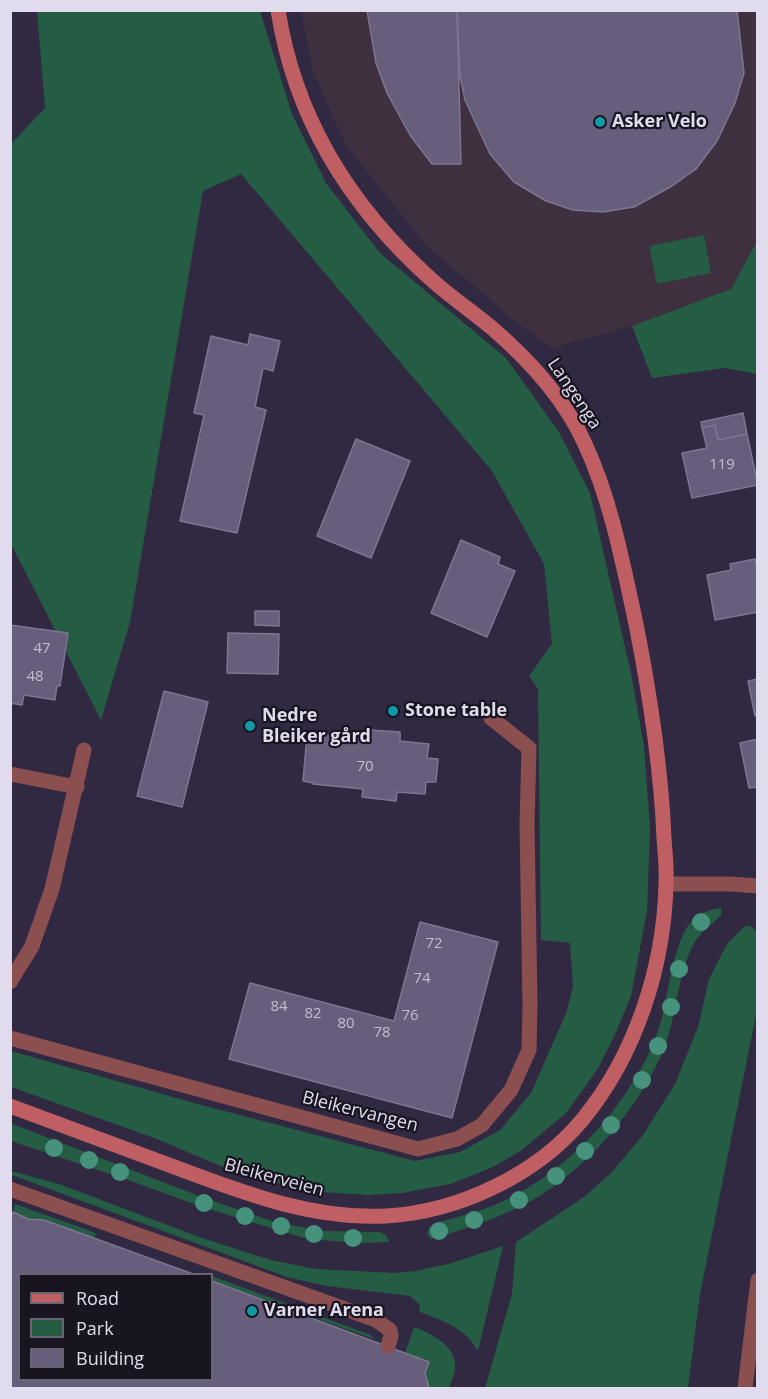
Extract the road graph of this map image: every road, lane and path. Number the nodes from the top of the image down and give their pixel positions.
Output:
1 (278, 10) edge
2 (491, 718) dead end
3 (84, 750) dead end
4 (10, 774) edge
5 (77, 787) junction
6 (666, 884) junction
7 (758, 886) edge
8 (10, 982) edge
9 (10, 1038) edge
10 (10, 1106) edge
11 (10, 1189) edge
12 (758, 1280) edge
13 (757, 1296) edge
14 (388, 1346) dead end
15 (745, 1389) edge

1 - 6 main road, Langenga
2 - 9 street, Bleikervangen
3 - 5 street
4 - 5 street
5 - 8 street
6 - 7 street
6 - 10 main road, Bleikerveien
11 - 14 street
12 - 13 street
13 - 15 street

